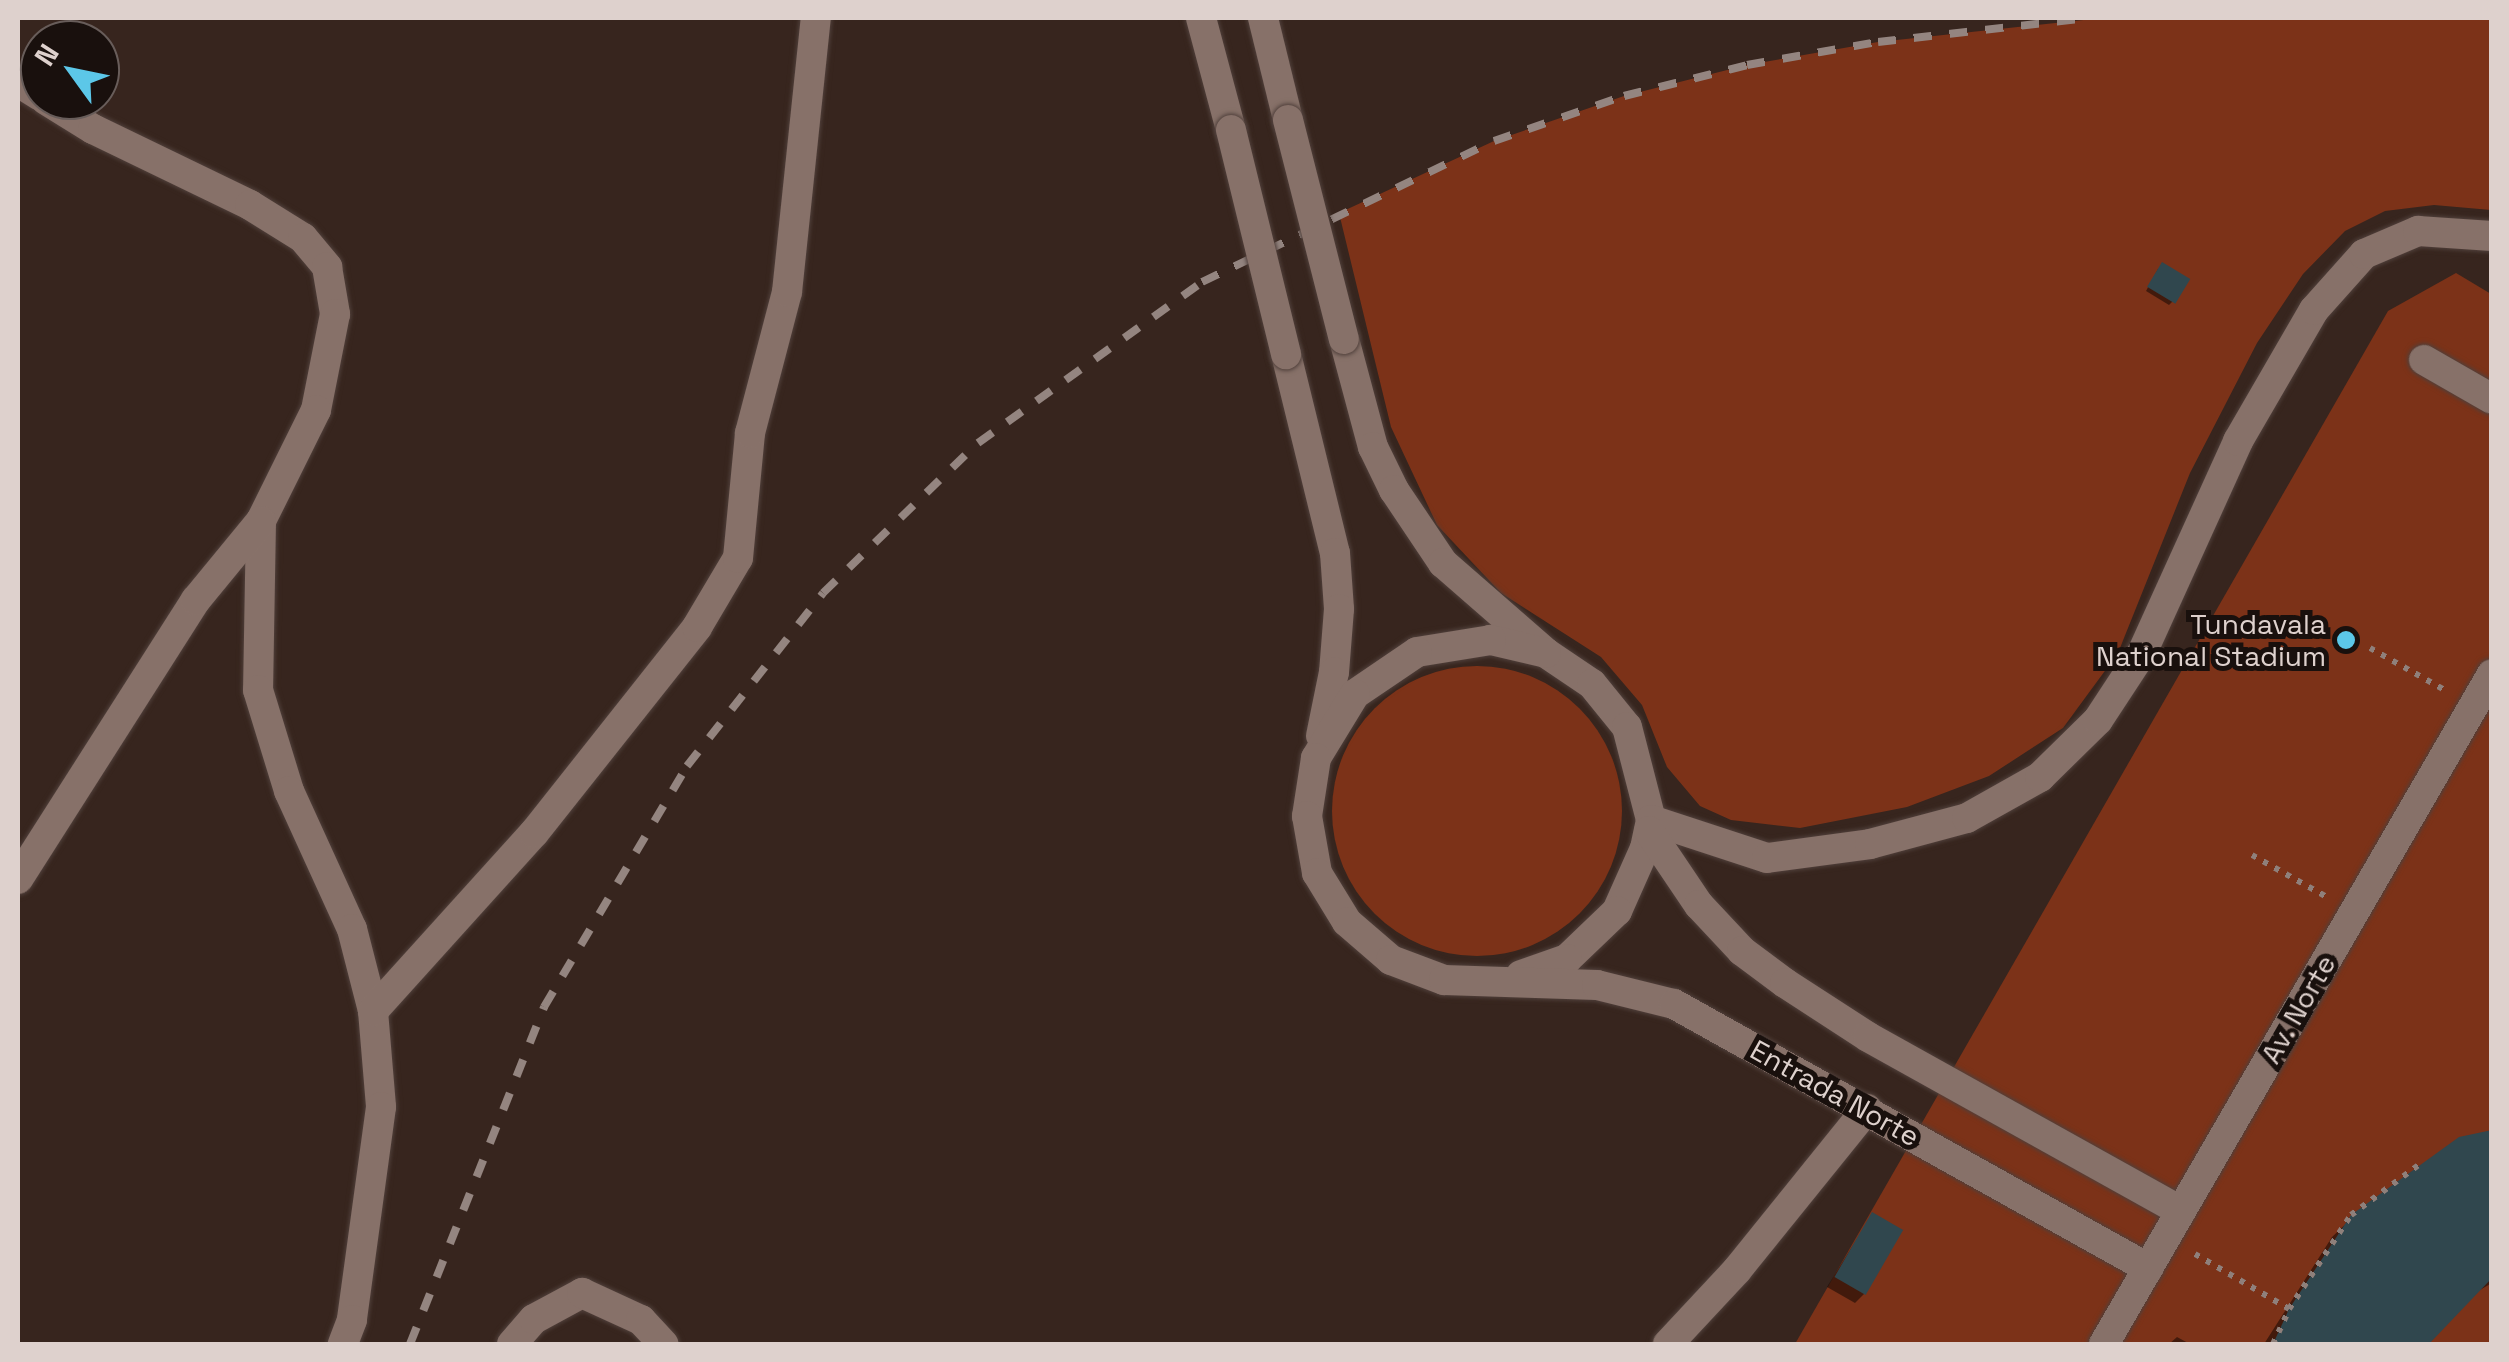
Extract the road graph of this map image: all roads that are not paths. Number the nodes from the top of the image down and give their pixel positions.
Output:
1 (816, 18) edge
2 (1201, 18) edge
3 (1263, 18) edge
4 (78, 120) edge
5 (2492, 236) edge
6 (2424, 360) dead end
7 (2492, 399) edge
8 (262, 521) junction
9 (1546, 654) junction
10 (2492, 674) edge
11 (1316, 758) junction
12 (1650, 825) junction
13 (18, 879) edge
14 (1502, 982) junction
15 (373, 1011) junction
16 (1867, 1109) junction
17 (2174, 1224) junction
18 (2148, 1268) junction
19 (343, 1344) edge
20 (512, 1344) edge
21 (663, 1344) edge
22 (1668, 1344) edge
23 (2104, 1344) edge

1 - 15 street
2 - 11 street, bridge
3 - 9 street, bridge
4 - 8 street
5 - 12 street
6 - 7 street
8 - 13 street
8 - 15 street
9 - 11 street
9 - 12 street
10 - 17 street, Av. Norte
11 - 14 street
12 - 14 street
12 - 17 street
14 - 16 street, Entrada Norte
15 - 19 street
16 - 18 street, Entrada Norte
16 - 22 street
17 - 18 street, Av. Norte
18 - 23 street, Av. Norte
20 - 21 street

